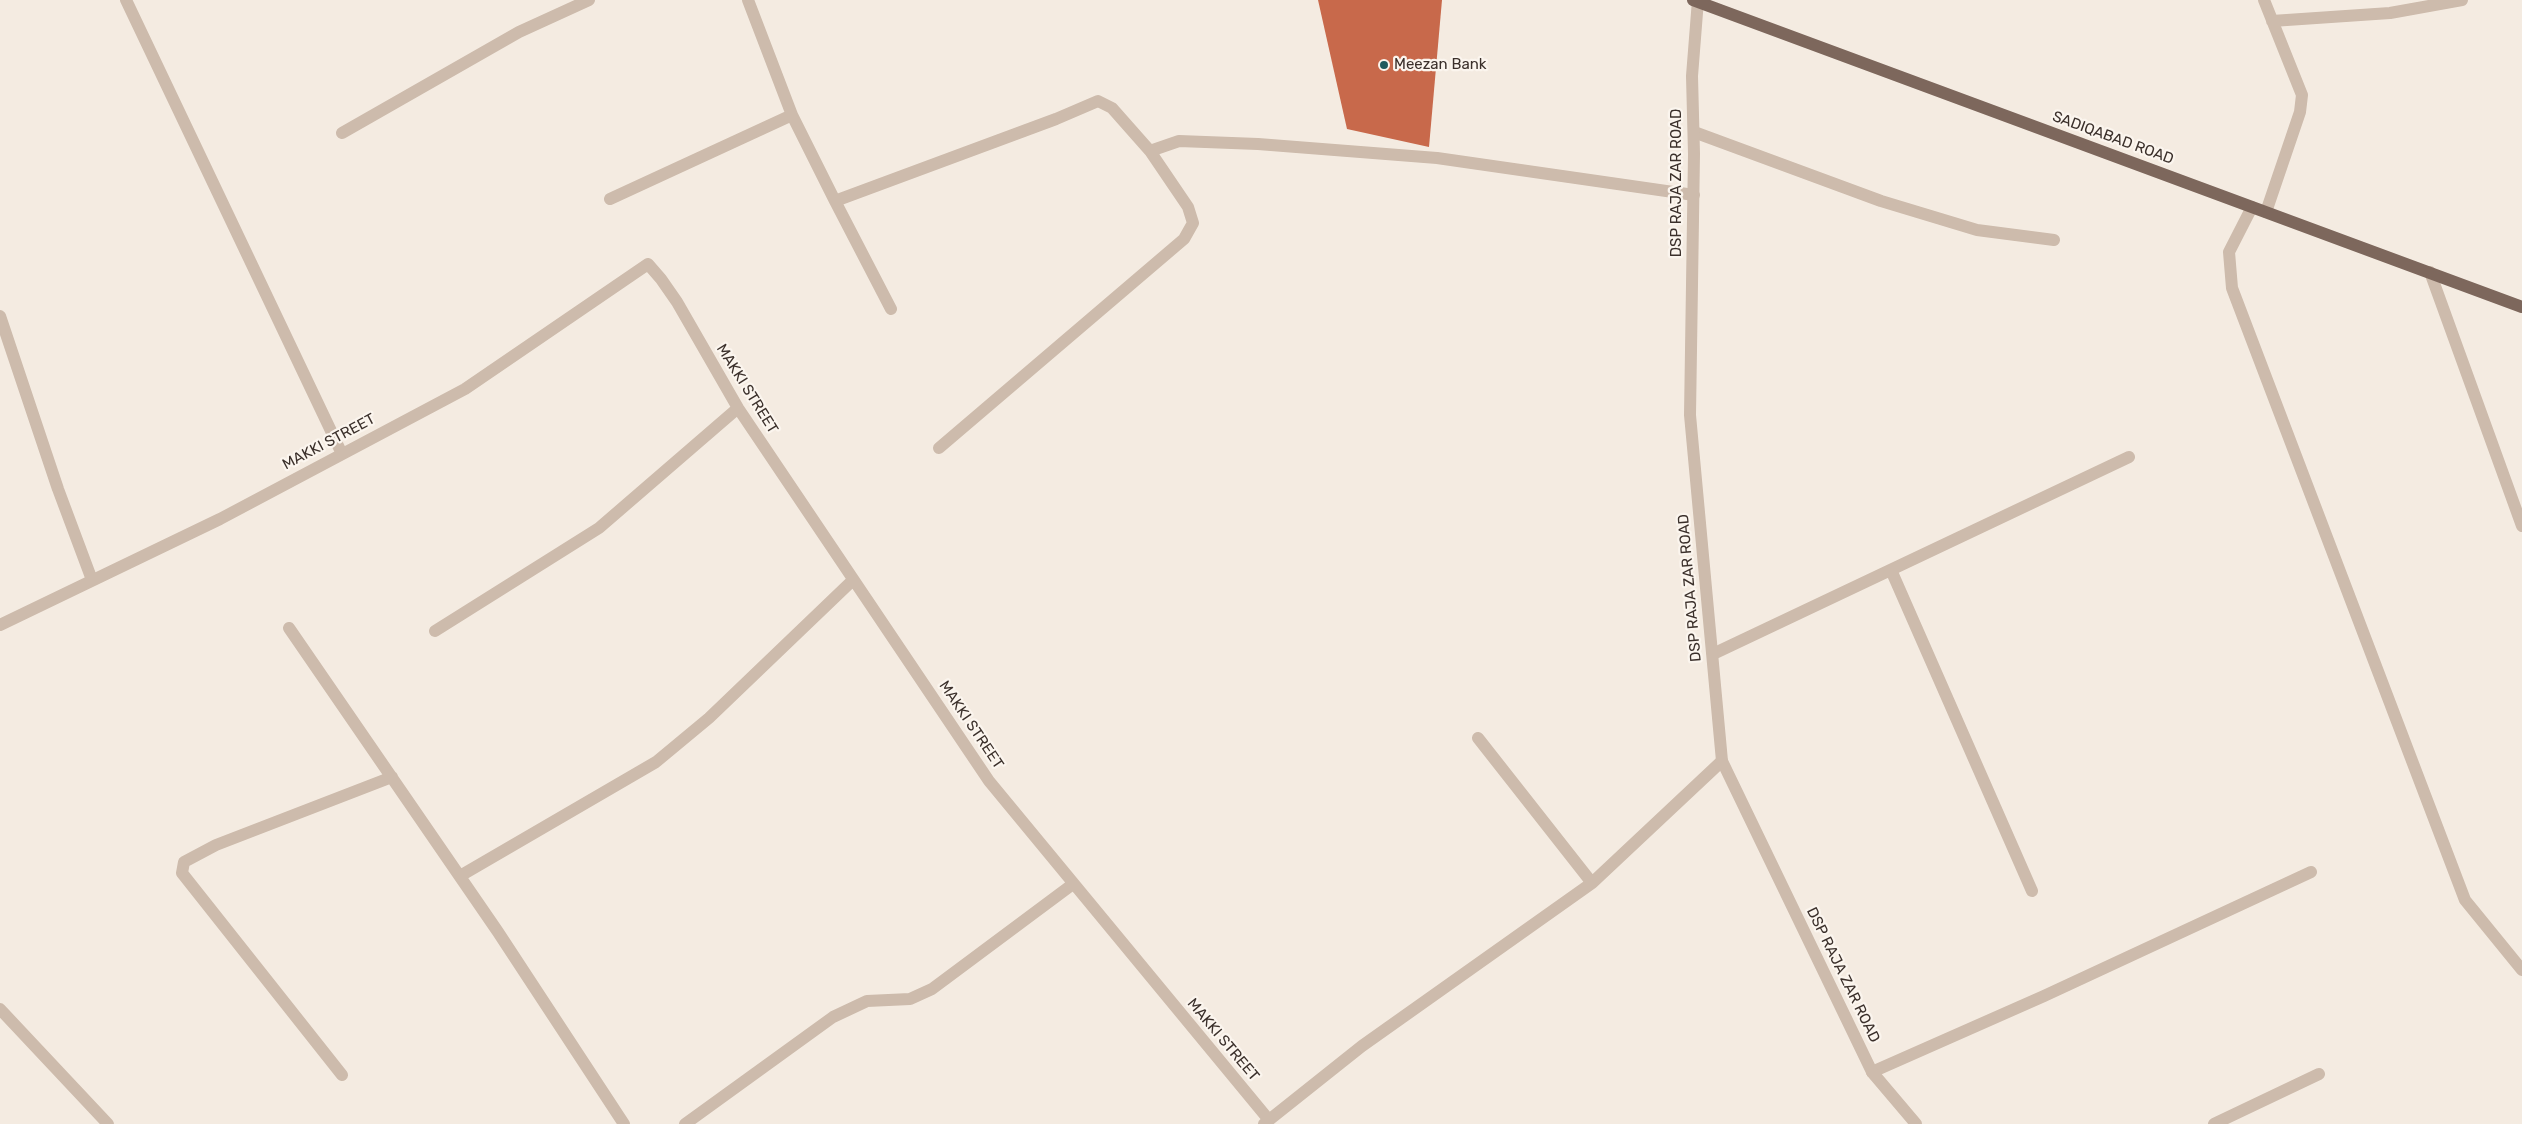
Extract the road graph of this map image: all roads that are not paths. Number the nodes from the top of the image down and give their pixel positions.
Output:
1 (126, 0) edge
2 (589, 0) edge
3 (748, 0) edge
4 (2264, 0) edge
5 (2462, 0) edge
6 (1696, 1) edge
7 (2272, 21) junction
8 (792, 115) junction
9 (1694, 132) junction
10 (342, 133) dead end
11 (1150, 151) junction
12 (1694, 195) junction
13 (610, 199) dead end
14 (835, 201) junction
15 (2252, 207) junction
16 (2266, 212) junction
17 (2054, 240) dead end
18 (2430, 272) junction
19 (2522, 308) edge
20 (891, 309) dead end
21 (0, 316) edge
22 (738, 408) junction
23 (939, 448) dead end
24 (342, 454) junction
25 (2129, 457) dead end
26 (2522, 526) edge
27 (1891, 570) junction
28 (92, 580) junction
29 (853, 580) junction
30 (0, 625) edge
31 (289, 628) dead end
32 (435, 631) dead end
33 (1712, 654) junction
34 (1478, 738) dead end
35 (1722, 761) junction
36 (392, 777) junction
37 (2312, 872) dead end
38 (460, 876) junction
39 (1592, 883) junction
40 (1073, 884) junction
41 (2032, 891) dead end
42 (2522, 970) edge
43 (0, 1009) edge
44 (1872, 1072) junction
45 (2319, 1074) dead end
46 (342, 1075) dead end
47 (1267, 1122) edge
48 (108, 1124) edge
49 (624, 1124) edge
50 (685, 1124) edge
51 (1916, 1124) edge
52 (2214, 1124) edge

1 - 24 street
2 - 10 street
3 - 8 street
4 - 7 street
5 - 7 street
6 - 9 street, DSP RAJA ZAR ROAD
6 - 15 main road, SADIQABAD ROAD
7 - 16 street
8 - 13 street
8 - 14 street
9 - 12 street, DSP RAJA ZAR ROAD
9 - 17 street
11 - 12 street
11 - 14 street
11 - 23 street
12 - 33 street, DSP RAJA ZAR ROAD
14 - 20 street
15 - 16 main road, SADIQABAD ROAD
15 - 42 street
16 - 18 main road, SADIQABAD ROAD
18 - 19 main road, SADIQABAD ROAD
18 - 26 street
21 - 28 street
22 - 24 street, MAKKI STREET
22 - 29 street, MAKKI STREET
22 - 32 street
24 - 28 street, MAKKI STREET
25 - 27 street
27 - 33 street
27 - 41 street
28 - 30 street, MAKKI STREET
29 - 38 street
29 - 40 street, MAKKI STREET
31 - 36 street
33 - 35 street, DSP RAJA ZAR ROAD
34 - 39 street
35 - 39 street
35 - 44 street, DSP RAJA ZAR ROAD
36 - 38 street
36 - 46 street
37 - 44 street
38 - 49 street
39 - 47 street
40 - 47 street, MAKKI STREET
40 - 50 street
43 - 48 street
44 - 51 street, DSP RAJA ZAR ROAD
45 - 52 street

